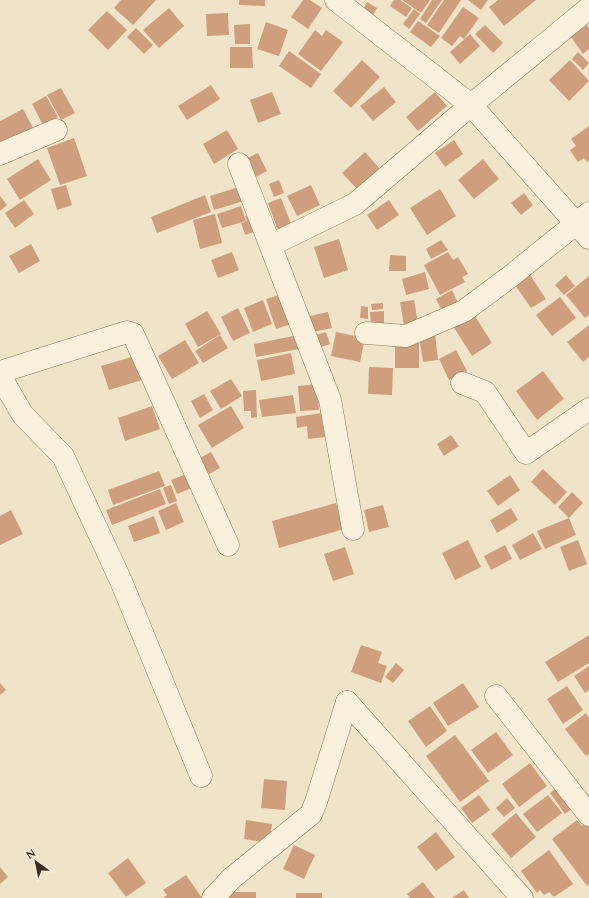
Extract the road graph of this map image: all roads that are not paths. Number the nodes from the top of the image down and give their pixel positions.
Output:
1 (336, 0) edge
2 (589, 8) edge
3 (471, 105) junction
4 (56, 130) dead end
5 (0, 154) edge
6 (239, 164) dead end
7 (585, 224) edge
8 (271, 245) junction
9 (366, 333) dead end
10 (0, 372) edge
11 (0, 376) edge
12 (462, 383) dead end
13 (589, 409) edge
14 (353, 529) dead end
15 (228, 545) dead end
16 (496, 696) dead end
17 (201, 776) dead end
18 (589, 815) edge
19 (213, 898) edge
20 (522, 898) edge

1 - 3 street
2 - 3 street
3 - 7 street
3 - 8 street
4 - 5 street
6 - 8 street
7 - 9 street
8 - 14 street
10 - 15 street
11 - 17 street
12 - 13 street
16 - 18 street
19 - 20 street

